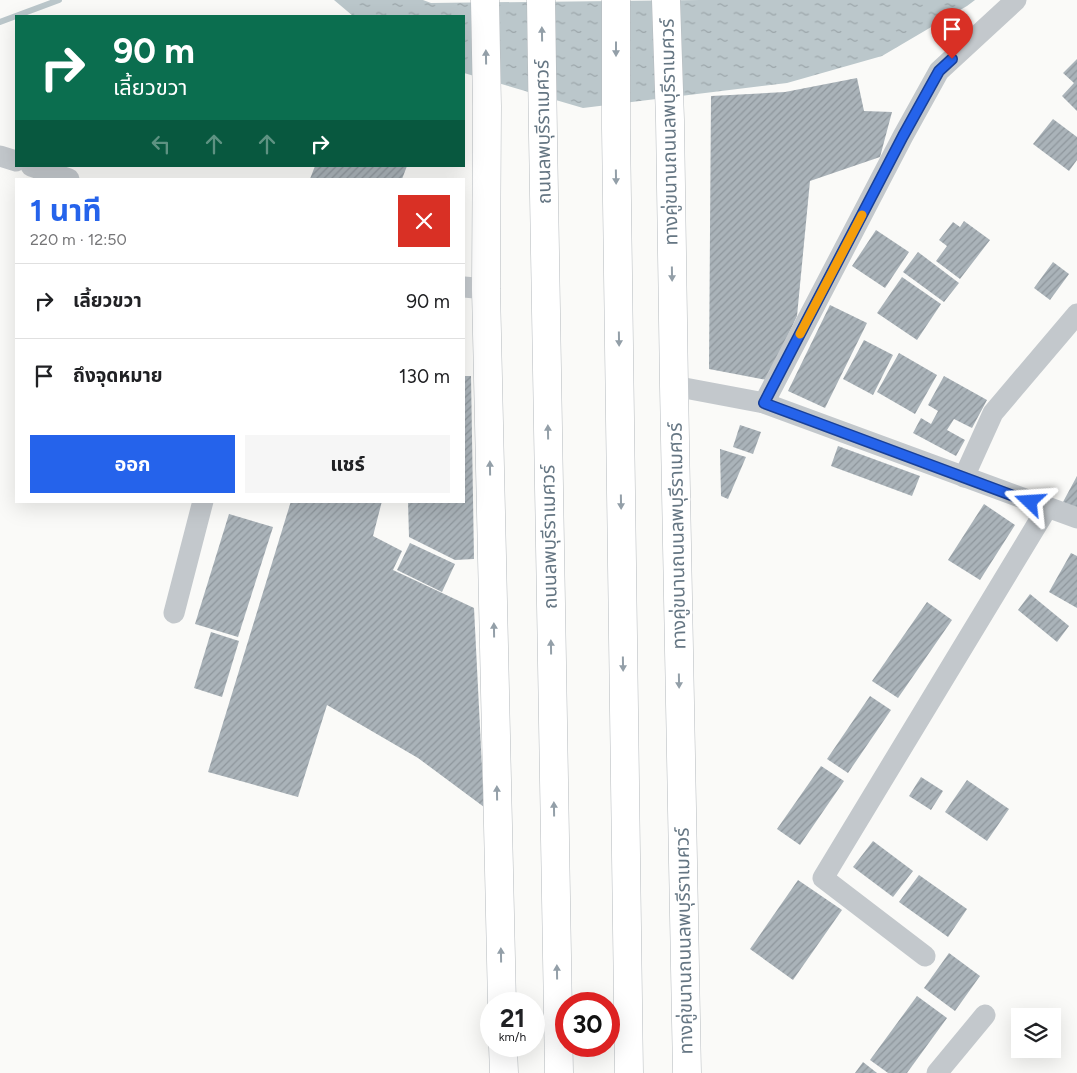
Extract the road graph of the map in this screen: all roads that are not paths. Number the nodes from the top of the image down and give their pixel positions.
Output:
1 (485, 0) edge
2 (541, 0) edge
3 (616, 0) edge
4 (666, 0) edge
5 (1016, 0) edge
6 (0, 156) edge
7 (15, 161) edge
8 (34, 167) edge
9 (66, 178) edge
10 (475, 288) edge
11 (1077, 314) edge
12 (674, 386) junction
13 (764, 403) junction
14 (964, 477) junction
15 (202, 503) edge
16 (1047, 508) junction
17 (1077, 518) edge
18 (174, 613) dead end
19 (925, 956) dead end
20 (502, 992) edge
21 (985, 1015) dead end
22 (503, 1057) edge
23 (504, 1073) edge
24 (559, 1073) edge
25 (629, 1073) edge
26 (687, 1073) edge
27 (937, 1073) edge

10 -> 1 main road
24 -> 2 main road, ถนนลพบุรีราเมศวร์
3 -> 25 main road
4 -> 12 main road, ทางคู่ขนานถนนลพบุรีราเมศวร์
5 - 13 street
6 - 7 street
8 - 9 street
20 -> 10 main road
11 - 14 street
12 - 13 street
12 -> 26 main road, ทางคู่ขนานถนนลพบุรีราเมศวร์
13 - 14 street
14 - 16 street
15 - 18 street
16 - 17 street
16 - 19 street
21 - 27 street
22 - 23 main road

